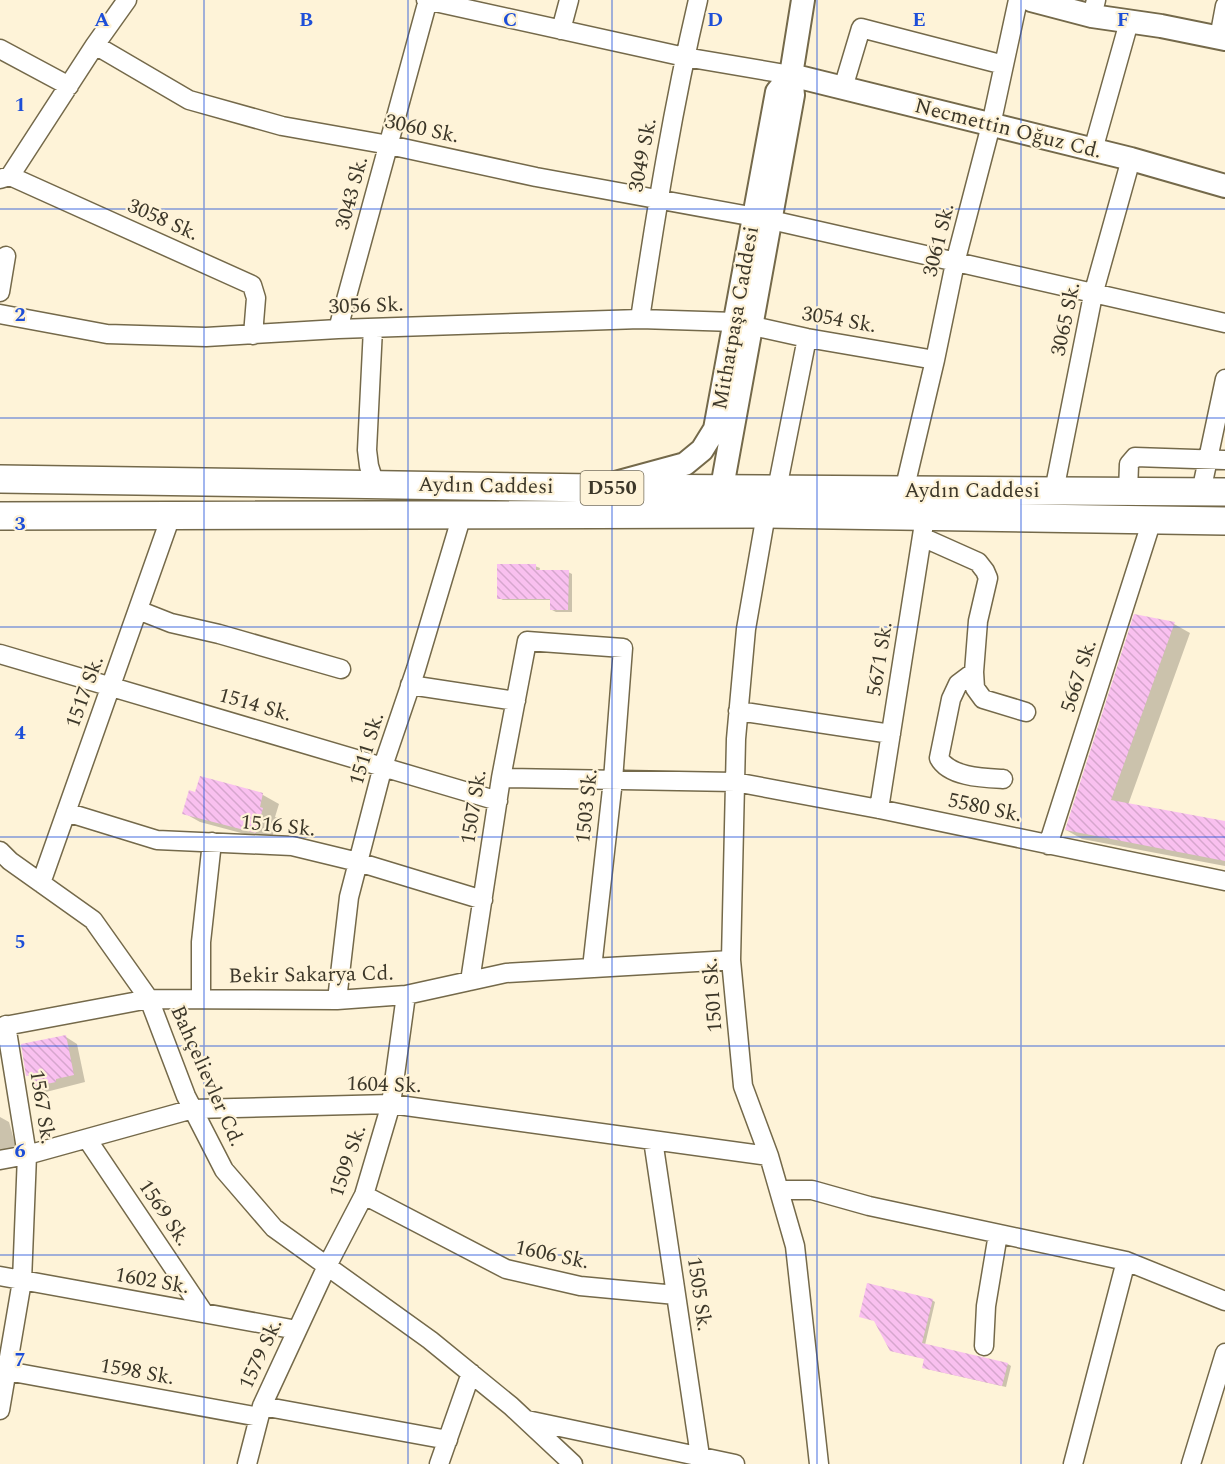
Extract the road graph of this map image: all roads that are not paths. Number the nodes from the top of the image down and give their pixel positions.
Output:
1 (128, 0) edge
2 (427, 0) edge
3 (569, 0) edge
4 (698, 0) edge
5 (803, 0) edge
6 (1018, 0) edge
7 (1031, 0) edge
8 (1225, 6) edge
9 (1094, 8) edge
10 (1129, 21) junction
11 (561, 30) junction
12 (1222, 39) edge
13 (95, 45) junction
14 (0, 49) edge
15 (685, 57) junction
16 (1004, 65) junction
17 (791, 75) junction
18 (69, 86) junction
19 (843, 88) junction
20 (991, 125) junction
21 (389, 145) junction
22 (1092, 150) junction
23 (1131, 159) junction
24 (5, 177) edge
25 (1225, 186) edge
26 (657, 200) junction
27 (762, 218) junction
28 (6, 256) dead end
29 (955, 262) junction
30 (0, 292) edge
31 (1093, 295) junction
32 (0, 314) edge
33 (640, 319) junction
34 (743, 323) junction
35 (1225, 323) edge
36 (373, 328) junction
37 (338, 329) junction
38 (253, 335) junction
39 (807, 338) junction
40 (935, 360) junction
41 (1225, 379) edge
42 (1216, 460) edge
43 (0, 479) edge
44 (375, 484) junction
45 (596, 488) junction
46 (777, 489) junction
47 (904, 491) junction
48 (1054, 491) junction
49 (1128, 492) junction
50 (1213, 492) edge
51 (719, 501) junction
52 (765, 514) junction
53 (462, 515) junction
54 (0, 516) edge
55 (171, 516) junction
56 (1152, 520) junction
57 (1225, 521) edge
58 (924, 527) junction
59 (138, 610) junction
60 (527, 641) joint
61 (0, 654) edge
62 (341, 669) dead end
63 (974, 672) junction
64 (410, 685) junction
65 (110, 686) junction
66 (516, 701) junction
67 (738, 711) junction
68 (1026, 712) dead end
69 (891, 734) junction
70 (383, 766) junction
71 (501, 778) junction
72 (1003, 779) dead end
73 (613, 780) junction
74 (735, 782) junction
75 (498, 801) junction
76 (879, 808) junction
77 (66, 812) junction
78 (212, 842) junction
79 (1048, 845) junction
80 (0, 851) edge
81 (358, 862) junction
82 (1225, 881) edge
83 (41, 883) junction
84 (483, 900) junction
85 (731, 960) junction
86 (592, 968) junction
87 (470, 981) junction
88 (406, 995) junction
89 (149, 999) junction
90 (201, 999) junction
91 (337, 1000) junction
92 (3, 1026) edge
93 (390, 1104) junction
94 (193, 1109) junction
95 (87, 1138) junction
96 (653, 1140) junction
97 (27, 1155) junction
98 (769, 1156) junction
99 (0, 1160) edge
100 (779, 1190) junction
101 (364, 1194) junction
102 (998, 1234) junction
103 (1126, 1261) junction
104 (327, 1266) junction
105 (0, 1276) edge
106 (22, 1281) junction
107 (676, 1295) junction
108 (1225, 1301) edge
109 (204, 1313) junction
110 (297, 1330) junction
111 (984, 1346) dead end
112 (1225, 1353) edge
113 (7, 1371) junction
114 (471, 1373) junction
115 (0, 1410) edge
116 (261, 1411) junction
117 (526, 1420) junction
118 (448, 1440) junction
119 (700, 1456) junction
120 (572, 1463) edge
121 (247, 1464) edge
122 (439, 1464) edge
123 (735, 1464) edge
124 (819, 1464) edge
125 (1073, 1464) edge
126 (1191, 1464) edge

1 - 13 street
2 - 11 street
2 - 21 street, 3043 Sk.
3 - 11 street
4 - 15 street, 3049 Sk.
5 - 17 main road, Mithatpaşa Caddesi
6 - 16 street, 3061 Sk.
7 - 9 main road
8 - 12 street
9 - 10 main road
10 - 12 main road
10 - 22 street
11 - 15 street
13 - 18 street
13 - 21 street, 3060 Sk.
14 - 18 street
15 - 17 street
15 - 26 street, 3049 Sk.
16 - 19 street
16 - 20 street, 3061 Sk.
17 - 19 main road, Necmettin Oğuz Cd.
17 - 27 main road, Mithatpaşa Caddesi
18 - 24 street
19 - 20 main road, Necmettin Oğuz Cd.
20 - 22 main road, Necmettin Oğuz Cd.
20 - 29 street, 3061 Sk.
21 - 26 street, 3060 Sk.
21 - 37 street, 3043 Sk.
22 - 23 main road, Necmettin Oğuz Cd.
23 - 25 main road, Necmettin Oğuz Cd.
23 - 31 street, 3065 Sk.
24 - 38 street, 3058 Sk.
26 - 27 street, 3060 Sk.
26 - 33 street, 3049 Sk.
27 - 29 street, 3060 Sk.
27 - 34 main road, Mithatpaşa Caddesi
28 - 30 street
29 - 31 street, 3060 Sk.
29 - 40 street, 3061 Sk.
31 - 35 street, 3060 Sk.
31 - 48 street, 3065 Sk.
32 - 38 street, 3056 Sk.
33 - 34 street, 3056 Sk.
33 - 36 street, 3056 Sk.
34 - 39 street, 3054 Sk.
34 - 45 main road, Mithatpaşa Caddesi
34 - 51 main road, Mithatpaşa Caddesi
36 - 37 street, 3056 Sk.
36 - 44 street
37 - 38 street, 3056 Sk.
39 - 40 street, 3054 Sk.
39 - 46 street
40 - 47 street, 3061 Sk.
41 - 42 street
42 - 49 street
42 - 50 street
43 - 44 highway, Aydın Caddesi / D550
44 - 45 highway, Aydın Caddesi / D550
45 - 51 highway, Aydın Caddesi / D550
46 - 47 highway, Aydın Caddesi / D550
46 - 51 highway, Aydın Caddesi / D550
47 - 48 highway, Aydın Caddesi / D550
48 - 49 highway, Aydın Caddesi / D550
49 - 50 highway, Aydın Caddesi / D550
51 - 52 highway, Aydın Caddesi / D550
51 - 53 highway, Aydın Caddesi / D550
52 - 58 highway, Aydın Caddesi / D550
52 - 67 street, 1501 Sk.
53 - 55 highway, Aydın Caddesi / D550
53 - 64 street, 1511 Sk.
54 - 55 highway, Aydın Caddesi / D550
55 - 59 street, 1517 Sk.
56 - 57 highway, Aydın Caddesi / D550
56 - 58 highway, Aydın Caddesi / D550
56 - 79 street, 5667 Sk.
58 - 63 street
58 - 69 street, 5671 Sk.
59 - 62 street
59 - 65 street, 1517 Sk.
60 - 66 street, 1507 Sk.
60 - 73 street, 1503 Sk.
61 - 65 street, 1514 Sk.
63 - 68 street
63 - 72 street
64 - 66 street
64 - 70 street, 1511 Sk.
65 - 70 street, 1514 Sk.
65 - 77 street, 1517 Sk.
66 - 71 street, 1507 Sk.
67 - 69 street
67 - 74 street, 1501 Sk.
69 - 76 street, 5671 Sk.
70 - 75 street, 1514 Sk.
70 - 81 street, 1511 Sk.
71 - 73 street, 5580 Sk.
71 - 75 street, 1507 Sk.
73 - 74 street, 5580 Sk.
73 - 86 street, 1503 Sk.
74 - 76 street, 5580 Sk.
74 - 85 street, 1501 Sk.
75 - 84 street, 1507 Sk.
76 - 79 street, 5580 Sk.
77 - 78 street, 1516 Sk.
77 - 83 street, 1517 Sk.
78 - 81 street, 1516 Sk.
78 - 90 street
79 - 82 street, 5580 Sk.
80 - 83 street, Bahçelievler Cd.
81 - 84 street, 1516 Sk.
81 - 91 street, 1511 Sk.
83 - 89 street, Bahçelievler Cd.
84 - 87 street, 1507 Sk.
85 - 86 street, Bekir Sakarya Cd.
85 - 98 street, 1501 Sk.
86 - 87 street, Bekir Sakarya Cd.
87 - 88 street, Bekir Sakarya Cd.
88 - 91 street, Bekir Sakarya Cd.
88 - 93 street, 1509 Sk.
89 - 90 street, Bekir Sakarya Cd.
89 - 92 street, Bekir Sakarya Cd.
89 - 94 street, Bahçelievler Cd.
90 - 91 street, Bekir Sakarya Cd.
92 - 97 street, 1567 Sk.
93 - 94 street, 1604 Sk.
93 - 96 street, 1604 Sk.
93 - 101 street, 1509 Sk.
94 - 95 street, 1604 Sk.
94 - 104 street, Bahçelievler Cd.
95 - 97 street, 1604 Sk.
95 - 109 street, 1569 Sk.
96 - 98 street, 1604 Sk.
96 - 107 street, 1505 Sk.
97 - 99 street, 1604 Sk.
97 - 106 street, 1567 Sk.
98 - 100 street, 1501 Sk.
100 - 102 street
100 - 124 street, 1501 Sk.
101 - 104 street, 1509 Sk.
101 - 107 street, 1606 Sk.
102 - 103 street
102 - 111 street
103 - 108 street
103 - 125 street
104 - 110 street, 1579 Sk.
104 - 114 street, Bahçelievler Cd.
105 - 106 street, 1602 Sk.
106 - 109 street, 1602 Sk.
106 - 113 street, 1567 Sk.
107 - 119 street, 1505 Sk.
109 - 110 street, 1602 Sk.
110 - 116 street, 1579 Sk.
112 - 126 street
113 - 115 street, 1567 Sk.
113 - 116 street, 1598 Sk.
114 - 117 street, Bahçelievler Cd.
114 - 118 street
116 - 118 street, 1598 Sk.
116 - 121 street, 1579 Sk.
117 - 119 street
117 - 120 street, Bahçelievler Cd.
118 - 122 street
119 - 123 street

